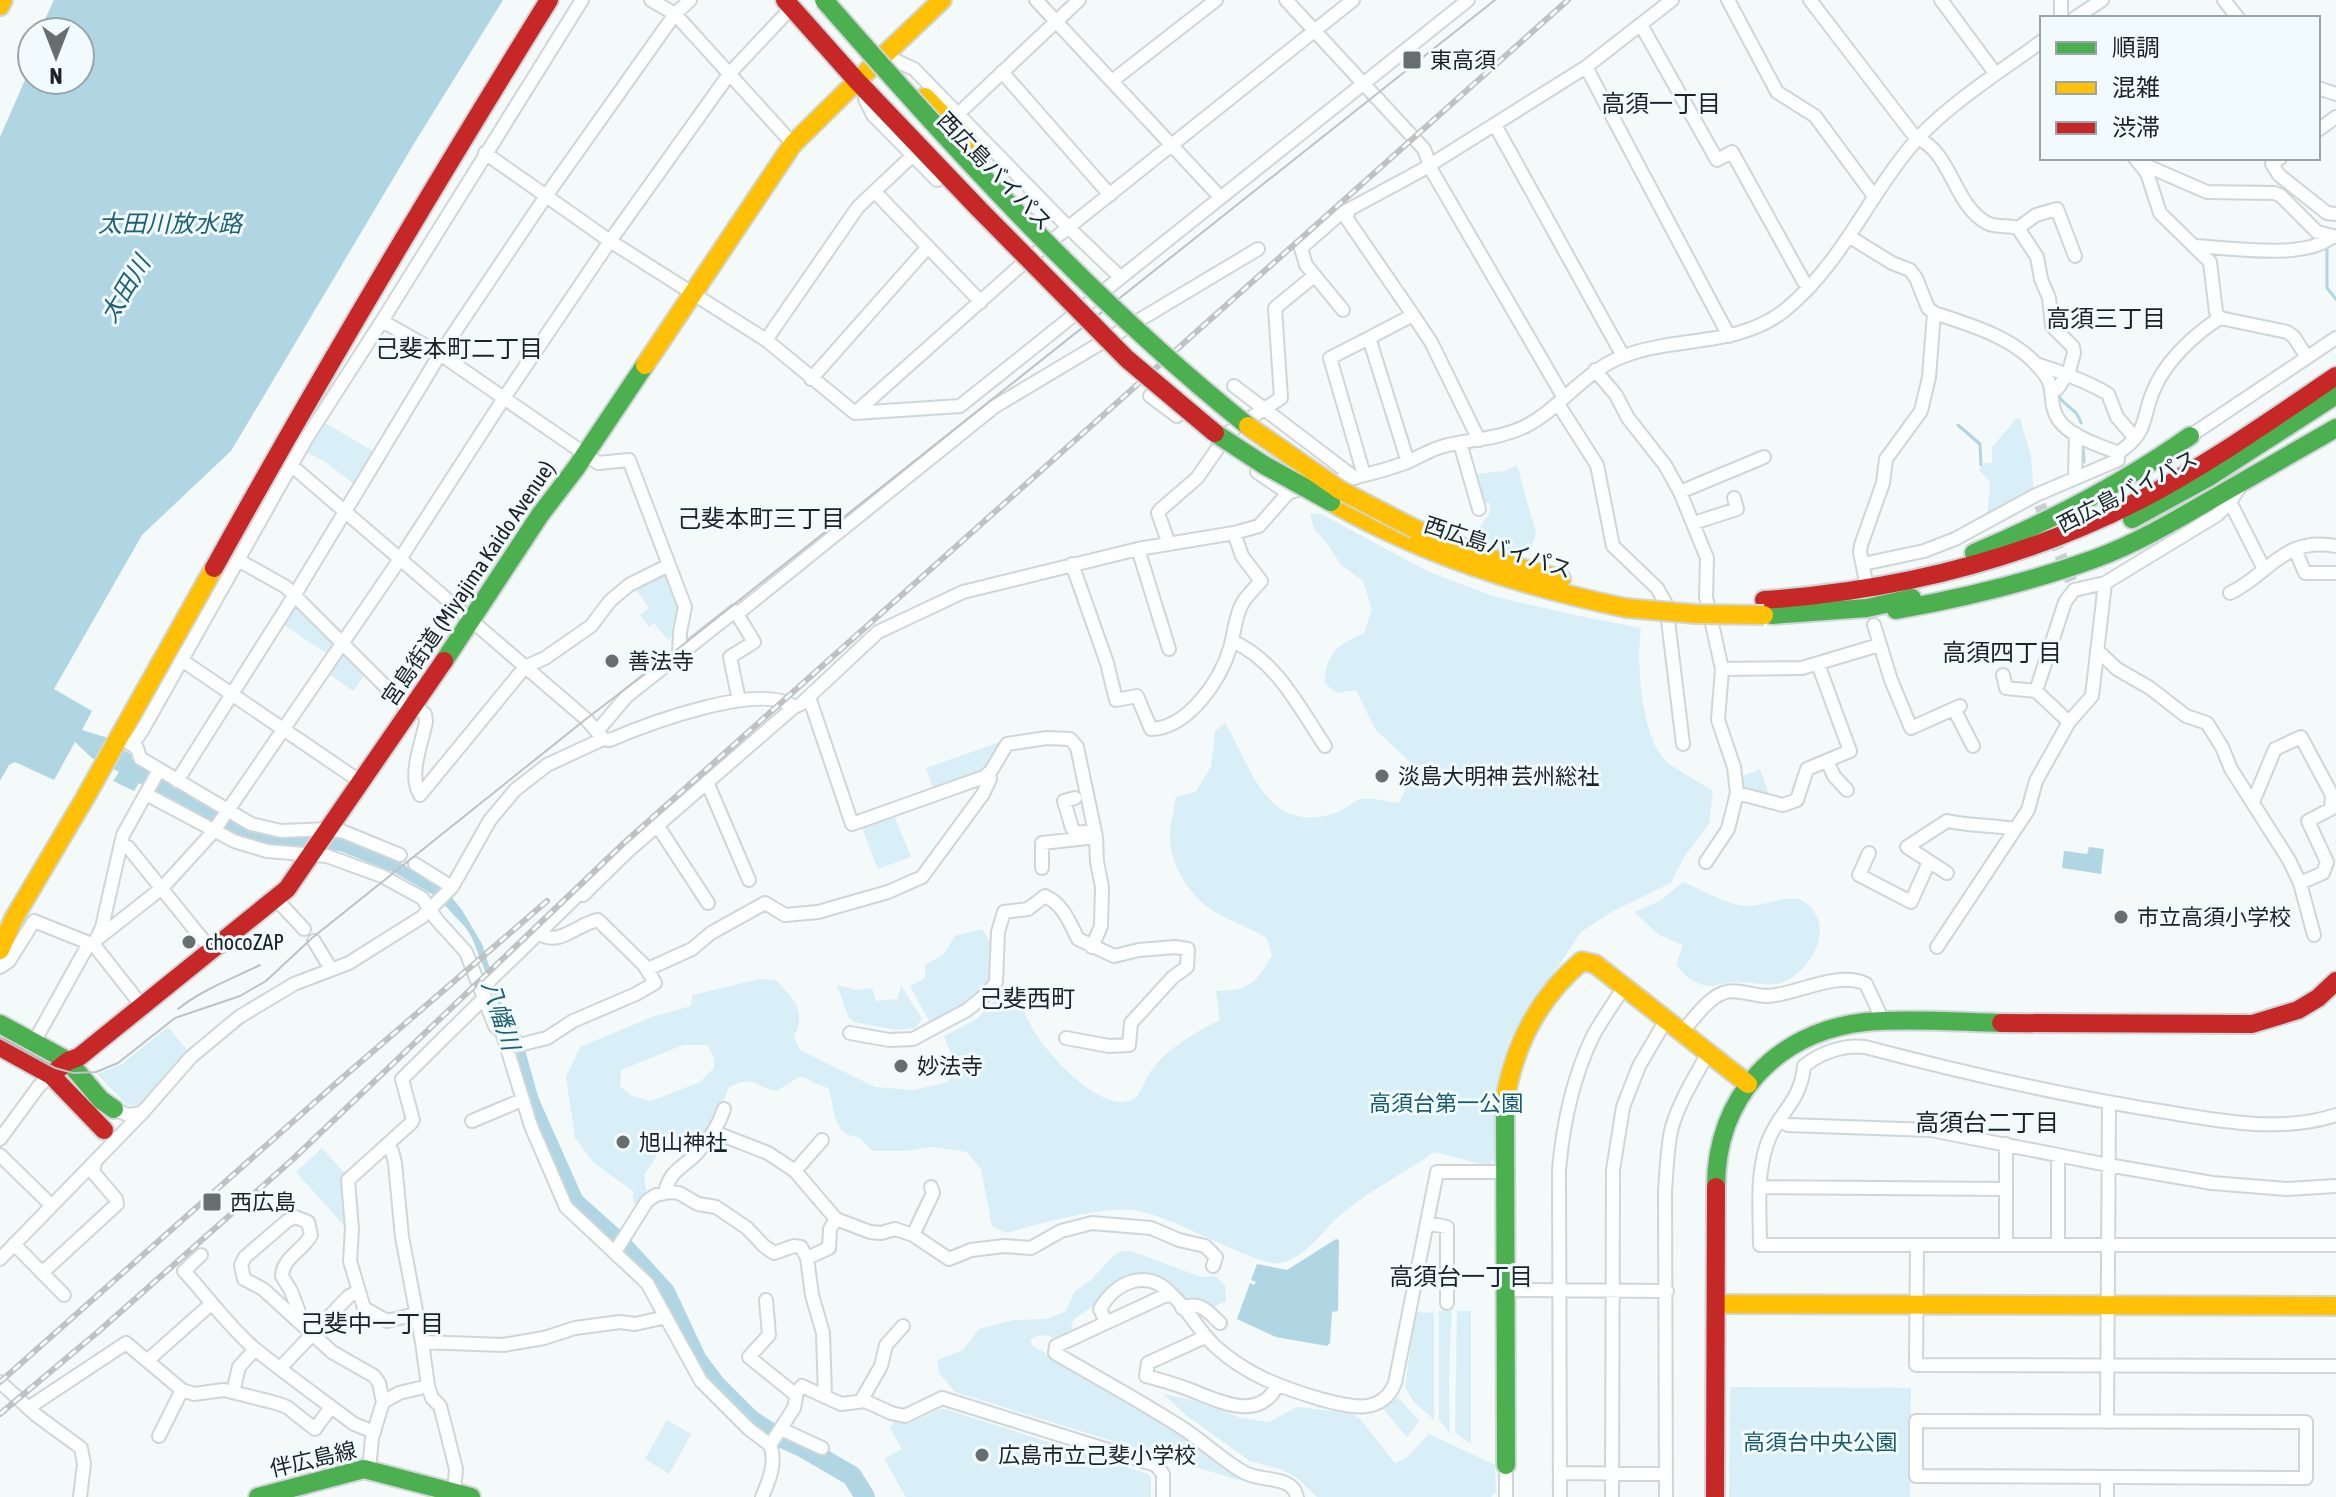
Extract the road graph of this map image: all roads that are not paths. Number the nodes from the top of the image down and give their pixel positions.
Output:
1 (549, 0) edge
2 (582, 0) edge
3 (651, 0) edge
4 (690, 0) edge
5 (824, 0) edge
6 (942, 0) edge
7 (1036, 0) edge
8 (1079, 0) edge
9 (1216, 0) edge
10 (1286, 0) edge
11 (1353, 0) edge
12 (1468, 0) edge
13 (1672, 0) edge
14 (1728, 0) edge
15 (1810, 0) edge
16 (1941, 0) edge
17 (2102, 0) edge
18 (799, 2) edge
19 (675, 14) junction
20 (2078, 16) edge
21 (1056, 21) junction
22 (1641, 25) junction
23 (1314, 31) junction
24 (2040, 42) edge
25 (884, 55) junction
26 (1586, 67) junction
27 (1002, 72) junction
28 (730, 73) junction
29 (1995, 73) junction
30 (857, 81) junction
31 (1112, 81) junction
32 (1364, 83) junction
33 (958, 114) junction
34 (1495, 125) junction
35 (1919, 138) junction
36 (793, 144) junction
37 (1172, 145) junction
38 (485, 153) junction
39 (911, 157) junction
40 (2137, 160) edge
41 (2277, 160) edge
42 (1430, 164) junction
43 (875, 192) junction
44 (1110, 195) junction
45 (1876, 195) junction
46 (546, 196) junction
47 (1220, 197) junction
48 (1348, 210) junction
49 (2336, 214) edge
50 (1069, 228) junction
51 (2018, 228) junction
52 (2334, 236) edge
53 (1850, 237) junction
54 (610, 241) junction
55 (2193, 246) junction
56 (927, 248) junction
57 (1258, 249) dead end
58 (2075, 256) dead end
59 (1020, 266) junction
60 (1314, 276) junction
61 (1120, 277) junction
62 (1810, 287) junction
63 (692, 293) junction
64 (981, 302) junction
65 (1343, 310) dead end
66 (1934, 313) junction
67 (1413, 315) junction
68 (2220, 318) junction
69 (1069, 319) junction
70 (382, 321) junction
71 (1729, 336) junction
72 (1369, 338) junction
73 (2336, 338) edge
74 (766, 340) junction
75 (440, 354) junction
76 (1623, 356) junction
77 (2306, 356) junction
78 (2037, 365) junction
79 (1595, 370) junction
80 (2066, 374) junction
81 (2336, 376) edge
82 (811, 379) junction
83 (1234, 386) dead end
84 (2053, 391) junction
85 (2336, 395) edge
86 (1150, 396) dead end
87 (504, 398) junction
88 (1561, 401) junction
89 (1264, 410) junction
90 (855, 413) junction
91 (2336, 428) edge
92 (291, 429) junction
93 (1251, 429) junction
94 (2076, 434) junction
95 (2190, 436) joint
96 (2135, 438) junction
97 (1479, 440) junction
98 (1460, 443) junction
99 (1218, 445) junction
100 (584, 454) junction
101 (1764, 457) dead end
102 (2119, 460) junction
103 (1408, 462) junction
104 (292, 466) junction
105 (1360, 476) junction
106 (2075, 477) junction
107 (2242, 482) junction
108 (257, 489) junction
109 (1680, 492) junction
110 (1288, 493) junction
111 (1734, 498) dead end
112 (1331, 502) junction
113 (2230, 502) junction
114 (1479, 509) dead end
115 (345, 512) junction
116 (1694, 523) junction
117 (1234, 533) junction
118 (1169, 544) junction
119 (2336, 546) edge
120 (1138, 549) junction
121 (2295, 549) junction
122 (400, 559) junction
123 (238, 560) junction
124 (1072, 564) junction
125 (1863, 564) junction
126 (669, 565) junction
127 (2264, 569) junction
128 (2336, 573) edge
129 (2105, 583) junction
130 (2230, 593) dead end
131 (294, 596) junction
132 (1627, 600) junction
133 (1868, 602) junction
134 (737, 614) junction
135 (472, 621) junction
136 (1232, 641) junction
137 (340, 644) junction
138 (1879, 645) junction
139 (1169, 649) dead end
140 (2097, 650) junction
141 (679, 655) junction
142 (183, 661) junction
143 (1818, 664) junction
144 (525, 667) junction
145 (1722, 669) junction
146 (2003, 675) dead end
147 (2036, 691) junction
148 (232, 693) junction
149 (809, 697) junction
150 (739, 700) junction
151 (794, 707) junction
152 (412, 708) junction
153 (2069, 722) junction
154 (283, 728) junction
155 (600, 735) junction
156 (122, 742) junction
157 (1683, 744) dead end
158 (1325, 746) dead end
159 (1973, 746) dead end
160 (1827, 761) junction
161 (158, 774) junction
162 (988, 775) junction
163 (177, 781) junction
164 (361, 782) junction
165 (707, 782) junction
166 (1847, 790) dead end
167 (147, 792) junction
168 (1737, 793) junction
169 (1075, 798) dead end
170 (2253, 802) junction
171 (226, 814) junction
172 (657, 825) junction
173 (2015, 829) junction
174 (214, 830) junction
175 (1096, 834) junction
176 (319, 842) junction
177 (121, 845) junction
178 (1869, 853) dead end
179 (400, 855) dead end
180 (1706, 862) dead end
181 (1929, 862) junction
182 (415, 864) dead end
183 (1042, 868) dead end
184 (1947, 873) dead end
185 (749, 880) dead end
186 (2300, 883) junction
187 (162, 888) junction
188 (443, 897) junction
189 (276, 899) junction
190 (708, 903) dead end
191 (304, 929) dead end
192 (539, 933) junction
193 (2314, 935) dead end
194 (314, 941) dead end
195 (94, 945) junction
196 (1092, 947) junction
197 (1937, 947) dead end
198 (0, 950) edge
199 (212, 951) junction
200 (0, 967) edge
201 (331, 969) junction
202 (648, 969) junction
203 (2336, 981) edge
204 (487, 985) junction
205 (1624, 987) junction
206 (142, 1006) junction
207 (1666, 1020) junction
208 (1879, 1021) junction
209 (0, 1024) edge
210 (1682, 1032) junction
211 (850, 1033) dead end
212 (1066, 1038) dead end
213 (34, 1042) junction
214 (0, 1047) edge
215 (513, 1047) junction
216 (1708, 1053) junction
217 (68, 1061) junction
218 (51, 1075) junction
219 (1748, 1084) junction
220 (522, 1100) junction
221 (2109, 1103) junction
222 (114, 1109) joint
223 (724, 1109) dead end
224 (142, 1113) junction
225 (2336, 1115) edge
226 (1779, 1120) junction
227 (472, 1121) dead end
228 (714, 1132) junction
229 (0, 1139) edge
230 (105, 1139) junction
231 (822, 1140) dead end
232 (2006, 1144) junction
233 (387, 1145) junction
234 (0, 1155) edge
235 (2058, 1155) junction
236 (95, 1163) junction
237 (2108, 1165) junction
238 (795, 1171) junction
239 (1505, 1172) junction
240 (2336, 1186) edge
241 (931, 1187) dead end
242 (1760, 1187) junction
243 (2006, 1189) junction
244 (665, 1192) junction
245 (51, 1205) junction
246 (836, 1219) junction
247 (1427, 1223) junction
248 (913, 1235) junction
249 (14, 1244) junction
250 (2108, 1244) junction
251 (1917, 1245) junction
252 (2006, 1245) junction
253 (2058, 1245) junction
254 (2336, 1245) edge
255 (619, 1246) junction
256 (201, 1255) dead end
257 (807, 1258) junction
258 (0, 1259) edge
259 (1213, 1266) dead end
260 (42, 1273) junction
261 (1505, 1290) junction
262 (1560, 1290) junction
263 (1614, 1290) junction
264 (359, 1291) junction
265 (1667, 1291) junction
266 (64, 1295) dead end
267 (1172, 1295) junction
268 (766, 1300) dead end
269 (1447, 1303) dead end
270 (211, 1304) junction
271 (1716, 1304) junction
272 (1916, 1305) junction
273 (2107, 1305) junction
274 (2336, 1306) edge
275 (1182, 1308) junction
276 (416, 1314) junction
277 (666, 1317) junction
278 (1106, 1322) junction
279 (1220, 1323) dead end
280 (903, 1326) dead end
281 (308, 1329) junction
282 (1205, 1337) junction
283 (422, 1342) junction
284 (874, 1345) dead end
285 (255, 1349) junction
286 (883, 1356) junction
287 (147, 1361) junction
288 (2107, 1366) junction
289 (2336, 1366) edge
290 (281, 1367) junction
291 (0, 1382) edge
292 (428, 1386) junction
293 (1277, 1386) junction
294 (182, 1390) junction
295 (233, 1392) junction
296 (796, 1395) junction
297 (825, 1397) junction
298 (861, 1401) junction
299 (383, 1402) junction
300 (331, 1407) junction
301 (28, 1408) junction
302 (2107, 1422) junction
303 (374, 1432) junction
304 (159, 1436) dead end
305 (776, 1436) junction
306 (822, 1448) dead end
307 (1506, 1465) joint
308 (369, 1470) junction
309 (1560, 1473) junction
310 (1612, 1473) junction
311 (1666, 1474) junction
312 (2107, 1477) junction
313 (422, 1490) edge
314 (463, 1495) edge
315 (80, 1497) edge
316 (258, 1497) edge
317 (762, 1497) edge
318 (1163, 1497) edge
319 (1297, 1497) edge
320 (1506, 1497) edge
321 (1560, 1497) edge
322 (1612, 1497) edge
323 (1666, 1497) edge
324 (1715, 1497) edge
325 (2107, 1497) edge

1 - 92 main road
2 - 38 street
3 - 19 street
4 - 19 street
5 - 93 main road, 西広島バイパス, bridge
6 - 25 main road, 宮島街道 (Miyajima Kaido Avenue)
7 - 21 street
8 - 21 street
9 - 31 street
10 - 23 street
11 - 23 street
12 - 32 street
13 - 22 street
14 - 45 street
15 - 35 street
16 - 29 street
17 - 20 street
18 - 25 main road
18 - 28 street
18 - 30 main road
18 - 112 main road, 西広島バイパス, bridge
19 - 28 street
19 - 46 street
21 - 27 street
21 - 31 street
22 - 26 street
22 - 62 street
23 - 32 street
23 - 37 street
24 - 29 street
25 - 30 main road, 宮島街道 (Miyajima Kaido Avenue)
25 - 33 street
25 - 93 main road
26 - 34 street
26 - 71 street
27 - 33 street
27 - 44 street
28 - 36 street
28 - 54 street
29 - 35 street
30 - 36 main road, 宮島街道 (Miyajima Kaido Avenue)
30 - 39 street
30 - 112 main road, bridge
31 - 37 street
32 - 42 street
32 - 47 street
33 - 50 street
34 - 42 street
34 - 76 street
35 - 45 street
35 - 51 street
36 - 63 main road, 宮島街道 (Miyajima Kaido Avenue)
37 - 44 street
37 - 47 street
38 - 46 street
38 - 70 street
39 - 43 street
39 - 59 street
40 - 52 street
40 - 55 street
41 - 49 street
42 - 48 street
42 - 88 street
43 - 56 street
43 - 74 street
44 - 50 street
45 - 53 street
46 - 54 street
46 - 75 street
47 - 61 street
48 - 60 street
48 - 67 street
50 - 59 street
50 - 61 street
51 - 58 street
51 - 80 street
52 - 55 street
53 - 62 street
53 - 66 street
54 - 63 street
54 - 87 street
55 - 68 street
56 - 64 street
56 - 82 street
57 - 134 street
59 - 64 street
59 - 69 street
60 - 65 street
60 - 89 street
61 - 69 street
62 - 71 street
63 - 74 street
63 - 100 main road, 宮島街道 (Miyajima Kaido Avenue)
64 - 90 street
66 - 78 street
66 - 125 street
67 - 72 street
67 - 97 street
68 - 77 street
68 - 96 street
69 - 90 street
70 - 75 street
70 - 104 street
71 - 76 street
72 - 103 street
72 - 105 street
73 - 77 street
74 - 82 street
75 - 87 street
75 - 115 street
76 - 79 street
77 - 95 street
78 - 80 street
78 - 84 street
79 - 88 street
79 - 109 street
80 - 84 street
80 - 96 street
81 - 133 main road, 西広島バイパス
82 - 90 street
83 - 89 street
84 - 94 street
85 - 133 main road, 西広島バイパス
86 - 99 street
87 - 100 street
87 - 122 street
88 - 97 street
88 - 157 street
89 - 99 street
89 - 105 street
91 - 107 main road
92 - 104 street
92 - 108 main road
93 - 132 main road, 西広島バイパス, bridge
94 - 102 street
94 - 106 street
95 - 133 main road
96 - 102 street
97 - 98 street
98 - 103 street
98 - 114 street
99 - 110 street
99 - 118 street
100 - 126 street
100 - 135 main road, 宮島街道 (Miyajima Kaido Avenue)
101 - 109 street
102 - 106 street
103 - 105 street
104 - 108 street
104 - 115 street
104 - 123 street
105 - 110 street
106 - 125 street
107 - 113 street
107 - 133 main road
108 - 156 main road
109 - 116 street
110 - 117 street
111 - 116 street
112 - 132 main road, 西広島バイパス
113 - 127 street
113 - 129 street
115 - 122 street
115 - 131 street
116 - 145 street
117 - 118 street
117 - 136 street
118 - 120 street
119 - 121 street
120 - 124 street
120 - 139 street
121 - 127 street
121 - 128 street
122 - 135 street
122 - 137 street
123 - 131 street
123 - 142 street
124 - 136 street
124 - 149 street
125 - 133 street
126 - 141 street
126 - 144 street
127 - 130 street
129 - 140 street
129 - 147 street
131 - 137 street
131 - 148 street
132 - 133 main road, 西広島バイパス
133 - 138 street
134 - 141 street
134 - 150 street
135 - 144 street
135 - 152 main road, 宮島街道 (Miyajima Kaido Avenue)
136 - 158 street
137 - 152 street
137 - 154 street
138 - 143 street
138 - 159 street
140 - 153 street
140 - 170 street
141 - 155 street
142 - 148 street
142 - 156 street
143 - 145 street
143 - 160 street
144 - 152 street
144 - 155 street
145 - 168 street
146 - 147 street
147 - 153 street
148 - 154 street
148 - 163 street
149 - 151 street
149 - 162 street
150 - 151 street
150 - 155 street
151 - 165 street
152 - 164 main road, 宮島街道 (Miyajima Kaido Avenue)
153 - 173 street
154 - 164 street
154 - 171 street
155 - 188 street
156 - 161 street
156 - 198 main road
160 - 166 street
160 - 168 street
161 - 163 street
161 - 167 street
162 - 175 street
162 - 202 street
163 - 171 street
164 - 176 main road, 宮島街道 (Miyajima Kaido Avenue)
165 - 172 street
165 - 185 street
167 - 174 street
167 - 177 street
168 - 180 street
169 - 175 street
170 - 186 street
170 - 186 street
171 - 174 street
171 - 176 street
172 - 190 street
172 - 192 street
173 - 181 street
173 - 197 street
174 - 176 street
174 - 187 street
175 - 183 street
175 - 196 street
176 - 179 street
176 - 188 street
176 - 189 main road, 宮島街道 (Miyajima Kaido Avenue)
177 - 187 street
177 - 195 street
178 - 181 street
181 - 184 street
182 - 188 street
186 - 193 street
187 - 195 street
187 - 199 street
188 - 201 street
188 - 204 street
189 - 191 street
189 - 199 main road, 宮島街道 (Miyajima Kaido Avenue)
192 - 202 street
192 - 204 street
194 - 201 street
195 - 200 street
195 - 206 street
195 - 213 street
196 - 211 street
196 - 212 street
199 - 206 main road, 宮島街道 (Miyajima Kaido Avenue)
201 - 224 street
202 - 215 street
203 - 208 main road
204 - 215 street
204 - 233 street
205 - 207 main road
205 - 239 main road
205 - 262 street
206 - 217 main road, 宮島街道 (Miyajima Kaido Avenue)
207 - 210 main road
207 - 263 street
208 - 210 street
208 - 219 main road
209 - 213 main road
210 - 216 main road
213 - 217 main road
214 - 218 main road
215 - 220 street
216 - 219 main road
216 - 265 street
217 - 218 main road, 宮島街道 (Miyajima Kaido Avenue)
217 - 222 main road
218 - 229 street
218 - 230 main road
219 - 271 main road
220 - 227 street
220 - 255 street
221 - 225 street
221 - 226 street
221 - 237 street
222 - 224 street
223 - 228 street
224 - 230 street
226 - 232 street
226 - 242 street
228 - 238 street
228 - 244 street
230 - 236 street
231 - 238 street
232 - 235 street
232 - 243 street
233 - 264 street
233 - 276 street
234 - 245 street
235 - 237 street
235 - 253 street
236 - 245 street
236 - 260 street
237 - 240 street
237 - 250 street
238 - 246 street
239 - 247 street
239 - 261 main road
241 - 248 street
242 - 243 street
242 - 251 street
243 - 252 street
244 - 255 street
244 - 257 street
245 - 249 street
246 - 248 street
246 - 257 street
247 - 269 street
247 - 293 street
248 - 259 street
249 - 258 street
249 - 260 street
250 - 253 street
250 - 254 street
250 - 273 street
251 - 252 street
251 - 272 street
252 - 253 street
255 - 277 street
256 - 270 street
257 - 297 street
260 - 266 street
261 - 262 street
261 - 307 main road
262 - 263 street
262 - 309 street
263 - 265 street
263 - 310 street
264 - 276 street
264 - 281 street
265 - 311 street
267 - 275 street
267 - 278 street
267 - 278 street
268 - 296 street
270 - 285 street
270 - 287 street
271 - 272 main road
271 - 324 main road
272 - 273 main road
272 - 288 street
273 - 274 main road
273 - 288 street
275 - 279 street
275 - 282 street
276 - 283 street
277 - 283 street
277 - 305 street
278 - 319 street
280 - 286 street
281 - 281 street
281 - 290 street
281 - 299 street
282 - 293 street
282 - 293 street
283 - 292 street
284 - 286 street
285 - 290 street
285 - 295 street
286 - 298 street
287 - 294 street
287 - 301 street
288 - 289 street
288 - 302 street
290 - 300 street
291 - 301 street
292 - 299 street
292 - 314 street
294 - 295 street
294 - 304 street
295 - 300 street
296 - 297 street
296 - 305 street
297 - 298 street
298 - 318 street
299 - 303 street
300 - 303 street
301 - 315 street
302 - 312 street
302 - 312 street
303 - 308 street
305 - 306 street
305 - 317 street
307 - 320 street
308 - 313 main road, 伴広島線
308 - 316 main road, 伴広島線
309 - 310 street
309 - 321 street
310 - 311 street
310 - 322 street
311 - 323 street
312 - 325 street
313 - 314 main road, 伴広島線

